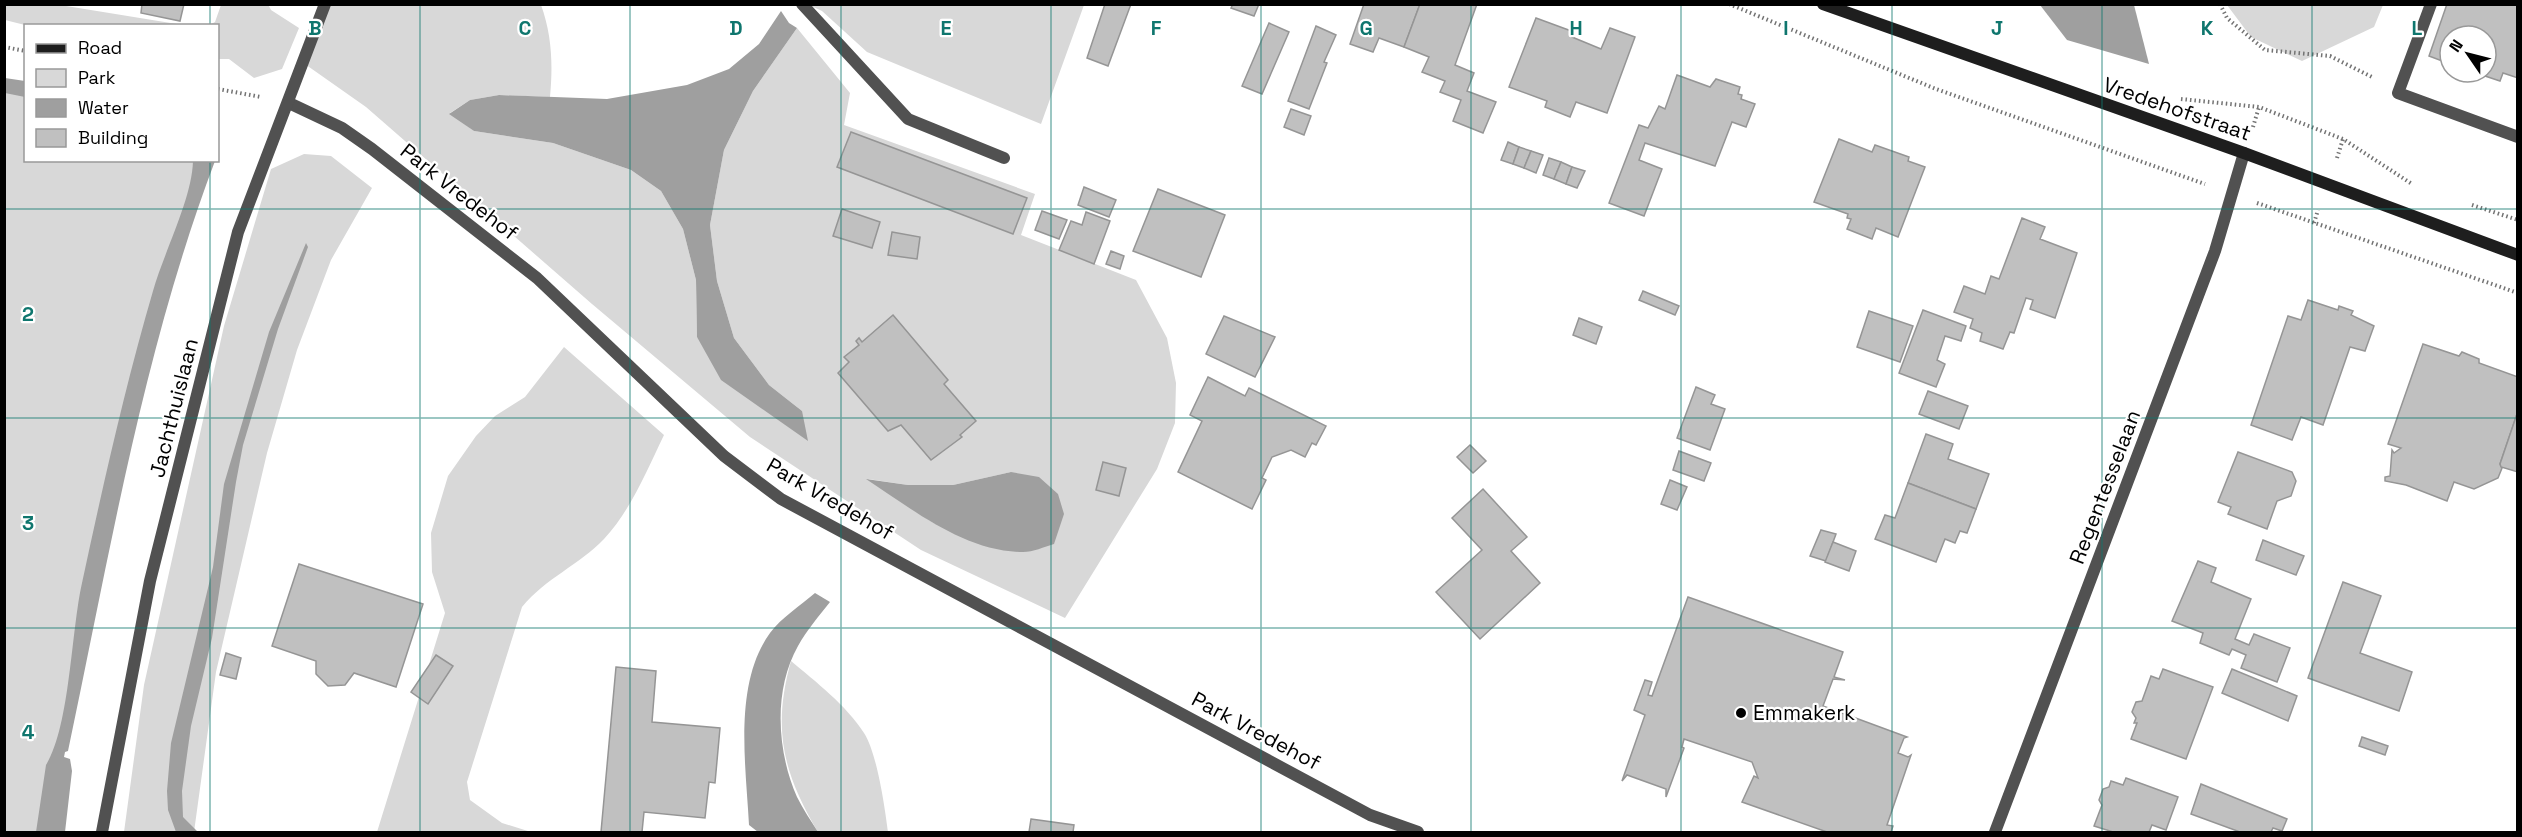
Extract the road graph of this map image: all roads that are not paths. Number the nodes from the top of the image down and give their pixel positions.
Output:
1 (325, 4) edge
2 (802, 4) edge
3 (1823, 4) edge
4 (2431, 4) edge
5 (289, 103) junction
6 (2517, 137) edge
7 (2244, 153) junction
8 (1004, 158) dead end
9 (2517, 255) edge
10 (102, 832) edge
11 (1418, 832) edge
12 (1995, 832) edge

1 - 5 street, Jachthuislaan
2 - 8 street
3 - 7 main road, Vredehofstraat
4 - 6 street
5 - 10 street, Jachthuislaan
5 - 11 street, Park Vredehof
7 - 9 main road, Vredehofstraat
7 - 12 street, Regentesselaan

